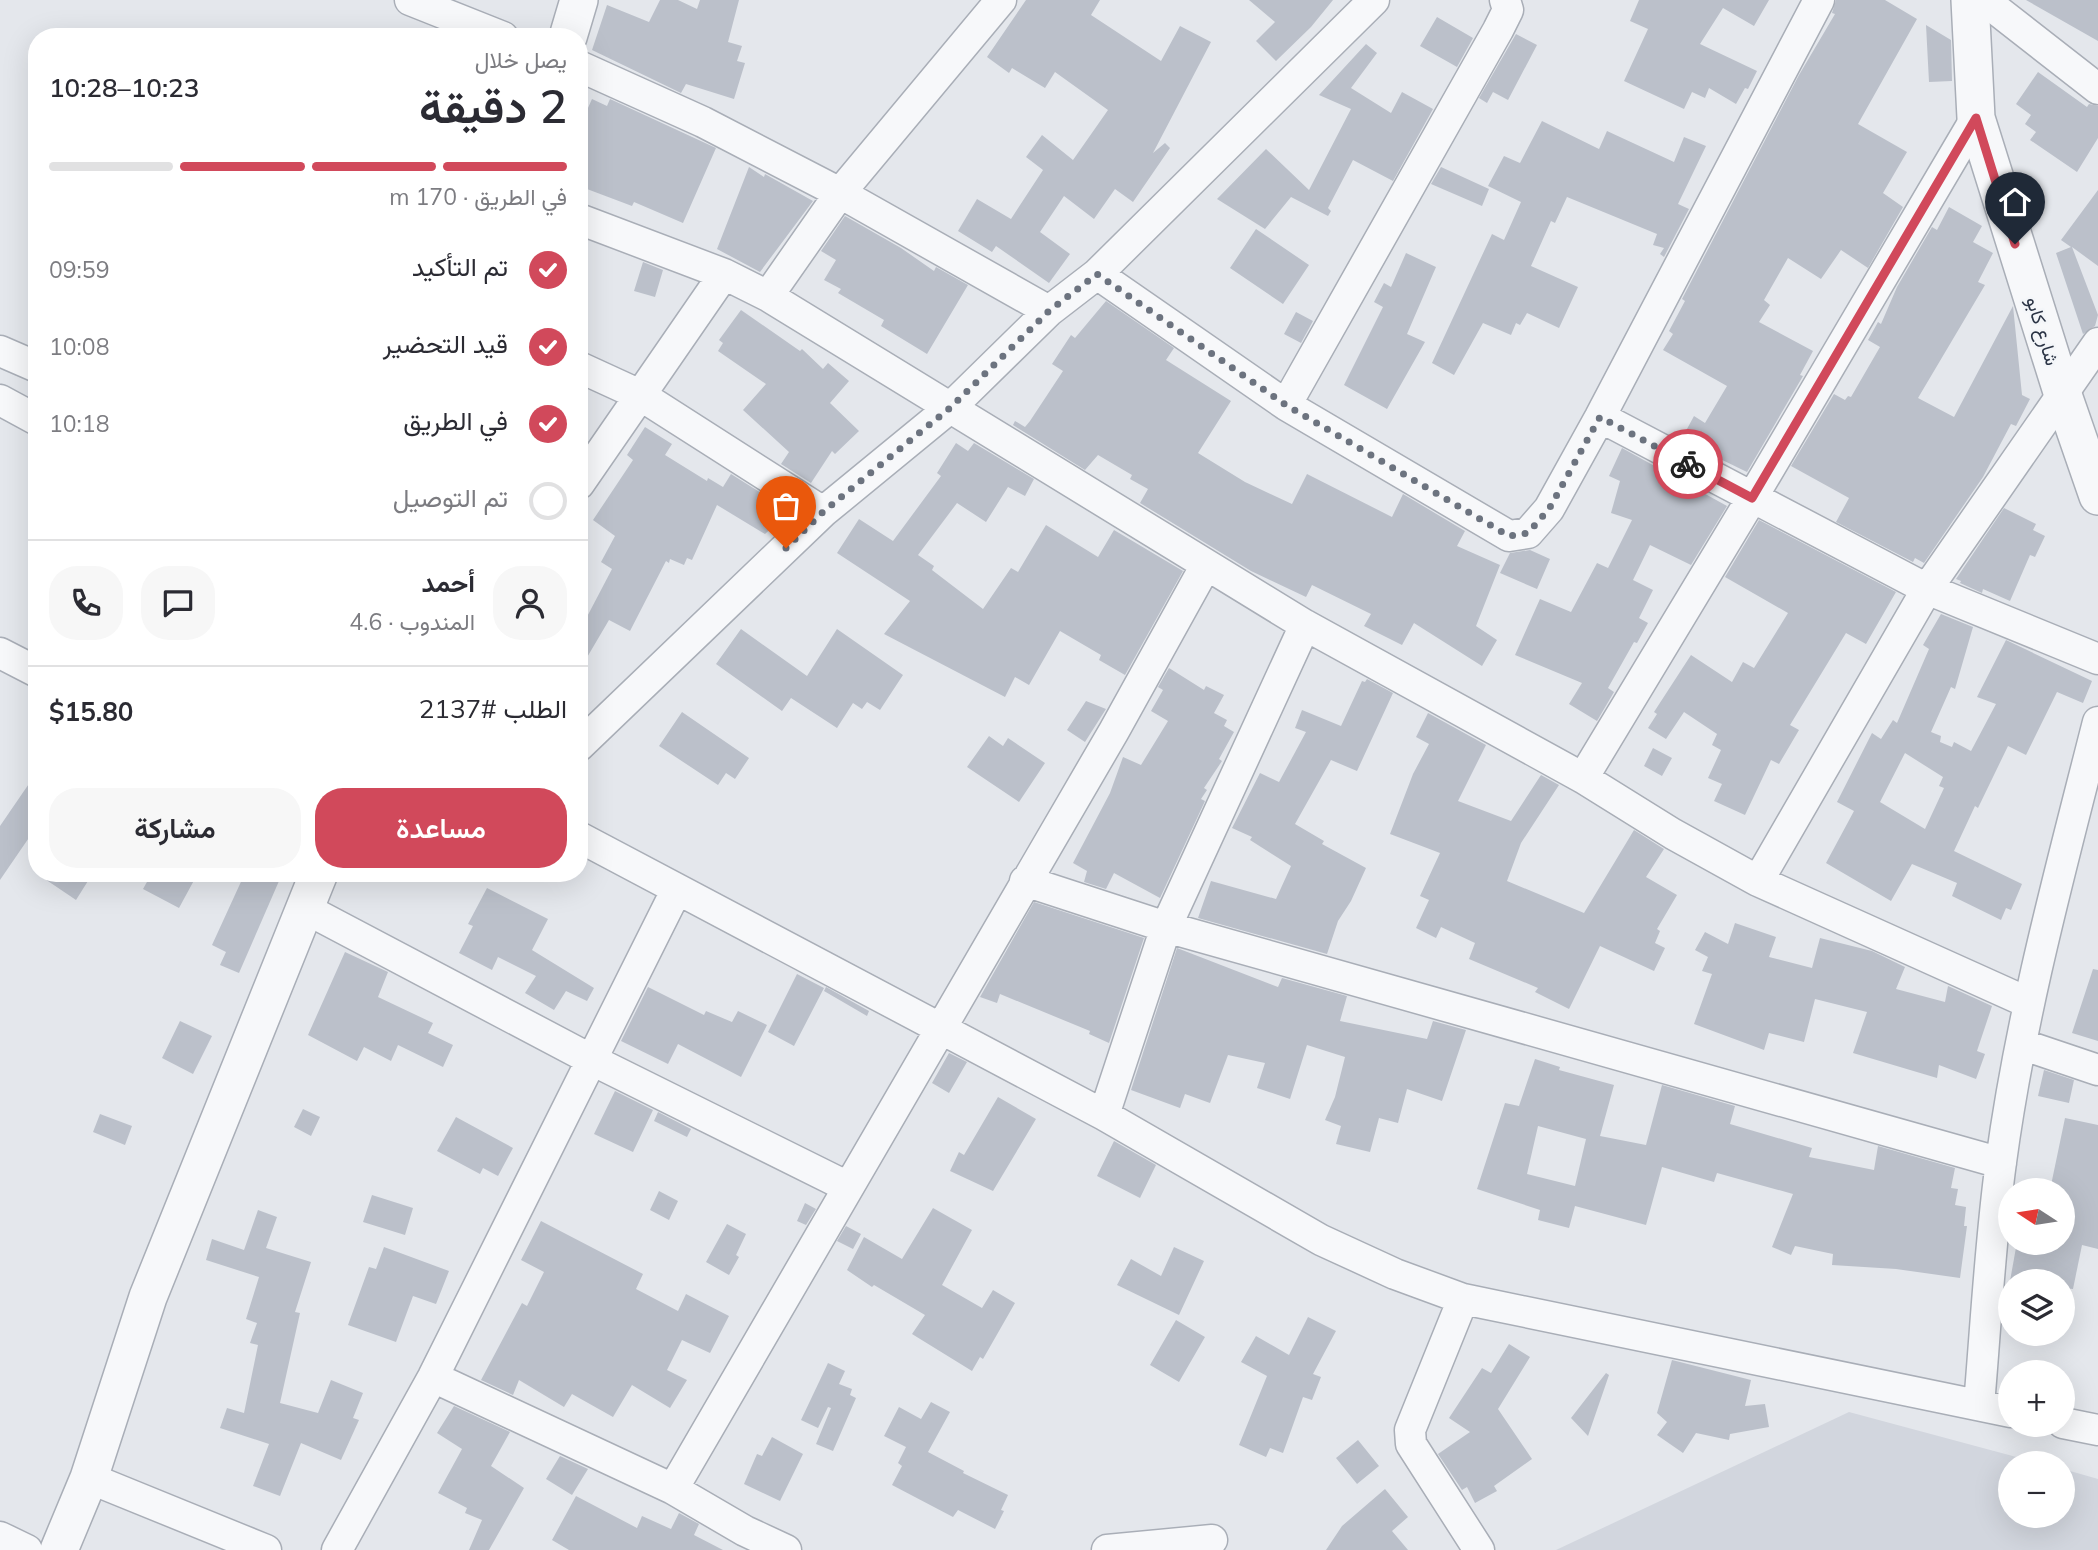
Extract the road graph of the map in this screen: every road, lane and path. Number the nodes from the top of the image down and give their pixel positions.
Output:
1 (410, 0) edge
2 (579, 0) edge
3 (1001, 0) edge
4 (1374, 0) edge
5 (1505, 0) edge
6 (1819, 0) edge
7 (1970, 0) edge
8 (1984, 0) edge
9 (480, 28) edge
10 (571, 28) edge
11 (588, 70) edge
12 (2098, 89) edge
13 (1976, 118) junction
14 (840, 193) junction
15 (588, 222) edge
16 (724, 274) junction
17 (1097, 274) junction
18 (768, 296) junction
19 (1049, 311) junction
20 (2098, 343) edge
21 (0, 351) edge
22 (28, 363) edge
23 (588, 371) edge
24 (640, 395) junction
25 (2063, 395) junction
26 (0, 400) edge
27 (1286, 405) junction
28 (951, 407) junction
29 (28, 415) edge
30 (1600, 417) junction
31 (588, 471) edge
32 (2098, 496) edge
33 (1752, 498) junction
34 (823, 512) junction
35 (1206, 565) junction
36 (1927, 589) junction
37 (1305, 625) junction
38 (0, 653) edge
39 (2098, 659) edge
40 (28, 667) edge
41 (2098, 722) edge
42 (588, 737) edge
43 (1583, 778) junction
44 (588, 842) edge
45 (1025, 881) junction
46 (1758, 881) junction
47 (316, 882) edge
48 (677, 889) junction
49 (306, 909) junction
50 (1166, 927) junction
51 (2029, 1003) junction
52 (939, 1028) junction
53 (2021, 1044) junction
54 (592, 1060) junction
55 (2098, 1070) edge
56 (1104, 1115) junction
57 (2001, 1163) junction
58 (848, 1186) junction
59 (1463, 1299) junction
60 (433, 1377) junction
61 (1979, 1405) junction
62 (1998, 1409) edge
63 (2075, 1425) edge
64 (2098, 1430) edge
65 (89, 1478) junction
66 (673, 1489) junction
67 (1212, 1540) dead end
68 (59, 1550) edge
69 (266, 1550) edge
70 (337, 1550) edge
71 (786, 1550) edge
72 (1107, 1550) edge
73 (1479, 1550) edge

1 - 9 street
2 - 10 street
3 - 14 street
4 - 17 street
5 - 27 street
6 - 30 street
7 - 13 street, شارع كابو
8 - 12 street
11 - 14 street
13 - 25 street, شارع كابو
13 - 33 street
14 - 18 street
14 - 19 street
15 - 16 street
16 - 18 street
16 - 24 street
17 - 19 street
17 - 27 street
18 - 28 street
19 - 28 street
20 - 25 street
21 - 22 street
23 - 24 street
24 - 31 street
24 - 34 street
25 - 32 street, شارع كابو
25 - 36 street
26 - 29 street
27 - 30 street
28 - 34 street
28 - 35 street
30 - 33 street
33 - 36 street
33 - 43 street
34 - 42 street
35 - 37 street
35 - 45 street
36 - 39 street
36 - 46 street
37 - 43 street
37 - 50 street
38 - 40 street
41 - 51 street
43 - 46 street
44 - 48 street
45 - 50 street
45 - 52 street
46 - 51 street
47 - 49 street
48 - 52 street
48 - 54 street
49 - 54 street
49 - 65 street
50 - 56 street
50 - 57 street
51 - 53 street
52 - 56 street
52 - 58 street
53 - 55 street
53 - 57 street
54 - 58 street
54 - 60 street
56 - 59 street
57 - 61 street
58 - 66 street
59 - 61 street
59 - 73 street
60 - 66 street
60 - 70 street
61 - 62 street
63 - 64 street
65 - 68 street
65 - 69 street
66 - 71 street
67 - 72 street

